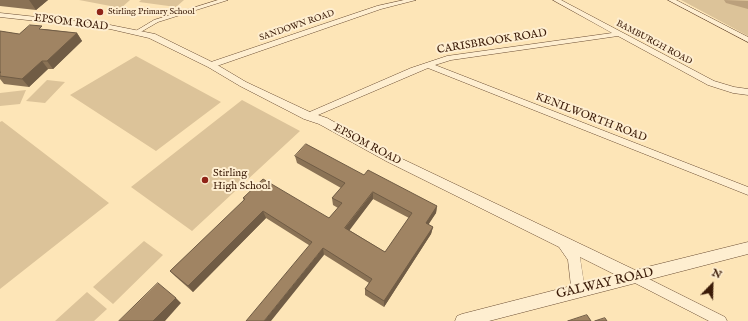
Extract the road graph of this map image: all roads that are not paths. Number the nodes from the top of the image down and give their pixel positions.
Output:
1 (225, 0) edge
2 (413, 0) edge
3 (556, 0) edge
4 (671, 0) edge
5 (0, 15) edge
6 (136, 32) junction
7 (619, 34) junction
8 (748, 40) edge
9 (212, 65) junction
10 (427, 65) junction
11 (748, 92) edge
12 (308, 116) junction
13 (748, 191) edge
14 (564, 244) junction
15 (748, 248) edge
16 (635, 277) junction
17 (578, 290) junction
18 (462, 321) edge
19 (721, 321) edge

1 - 6 street
2 - 9 street, SANDOWN ROAD
3 - 7 street, BAMBURGH ROAD
4 - 8 street
5 - 6 street, EPSOM ROAD
6 - 9 street, EPSOM ROAD
7 - 10 street, CARISBROOK ROAD
7 - 11 street, BAMBURGH ROAD
9 - 12 street, EPSOM ROAD
10 - 12 street, CARISBROOK ROAD
10 - 13 street, KENILWORTH ROAD
12 - 14 street, EPSOM ROAD
14 - 16 street, EPSOM ROAD
14 - 17 street
15 - 16 street, GALWAY ROAD
16 - 17 street, GALWAY ROAD
16 - 19 street, EPSOM ROAD
17 - 18 street, GALWAY ROAD

